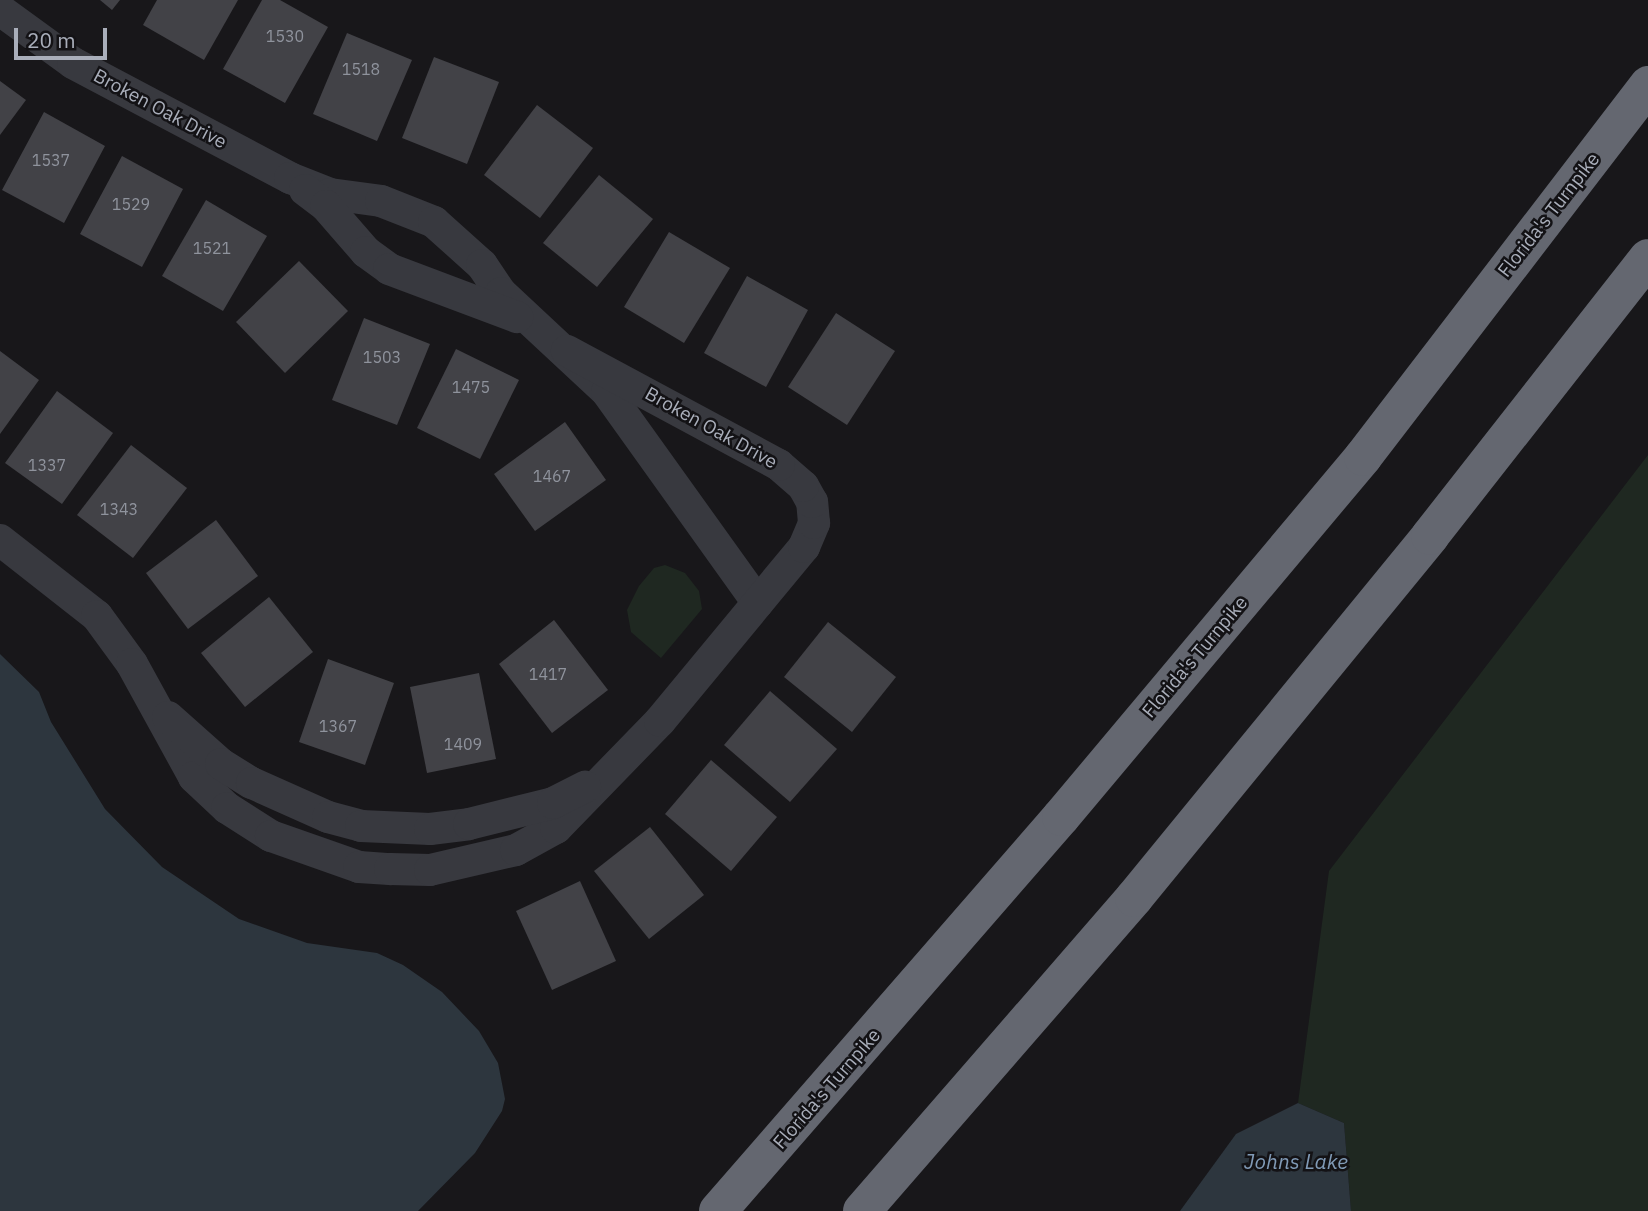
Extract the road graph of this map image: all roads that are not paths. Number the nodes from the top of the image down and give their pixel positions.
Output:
1 (0, 10) edge
2 (1648, 85) edge
3 (290, 178) junction
4 (1648, 258) edge
5 (534, 326) junction
6 (567, 351) junction
7 (0, 540) edge
8 (758, 603) junction
9 (718, 1211) edge
10 (862, 1211) edge

1 - 3 street, Broken Oak Drive
2 - 9 highway, Florida's Turnpike
3 - 5 street, Broken Oak Drive
3 - 5 street, Broken Oak Drive
4 - 10 highway
5 - 6 street, Broken Oak Drive
6 - 8 street, Broken Oak Drive
6 - 8 street, Broken Oak Drive
7 - 8 street, Broken Oak Drive

